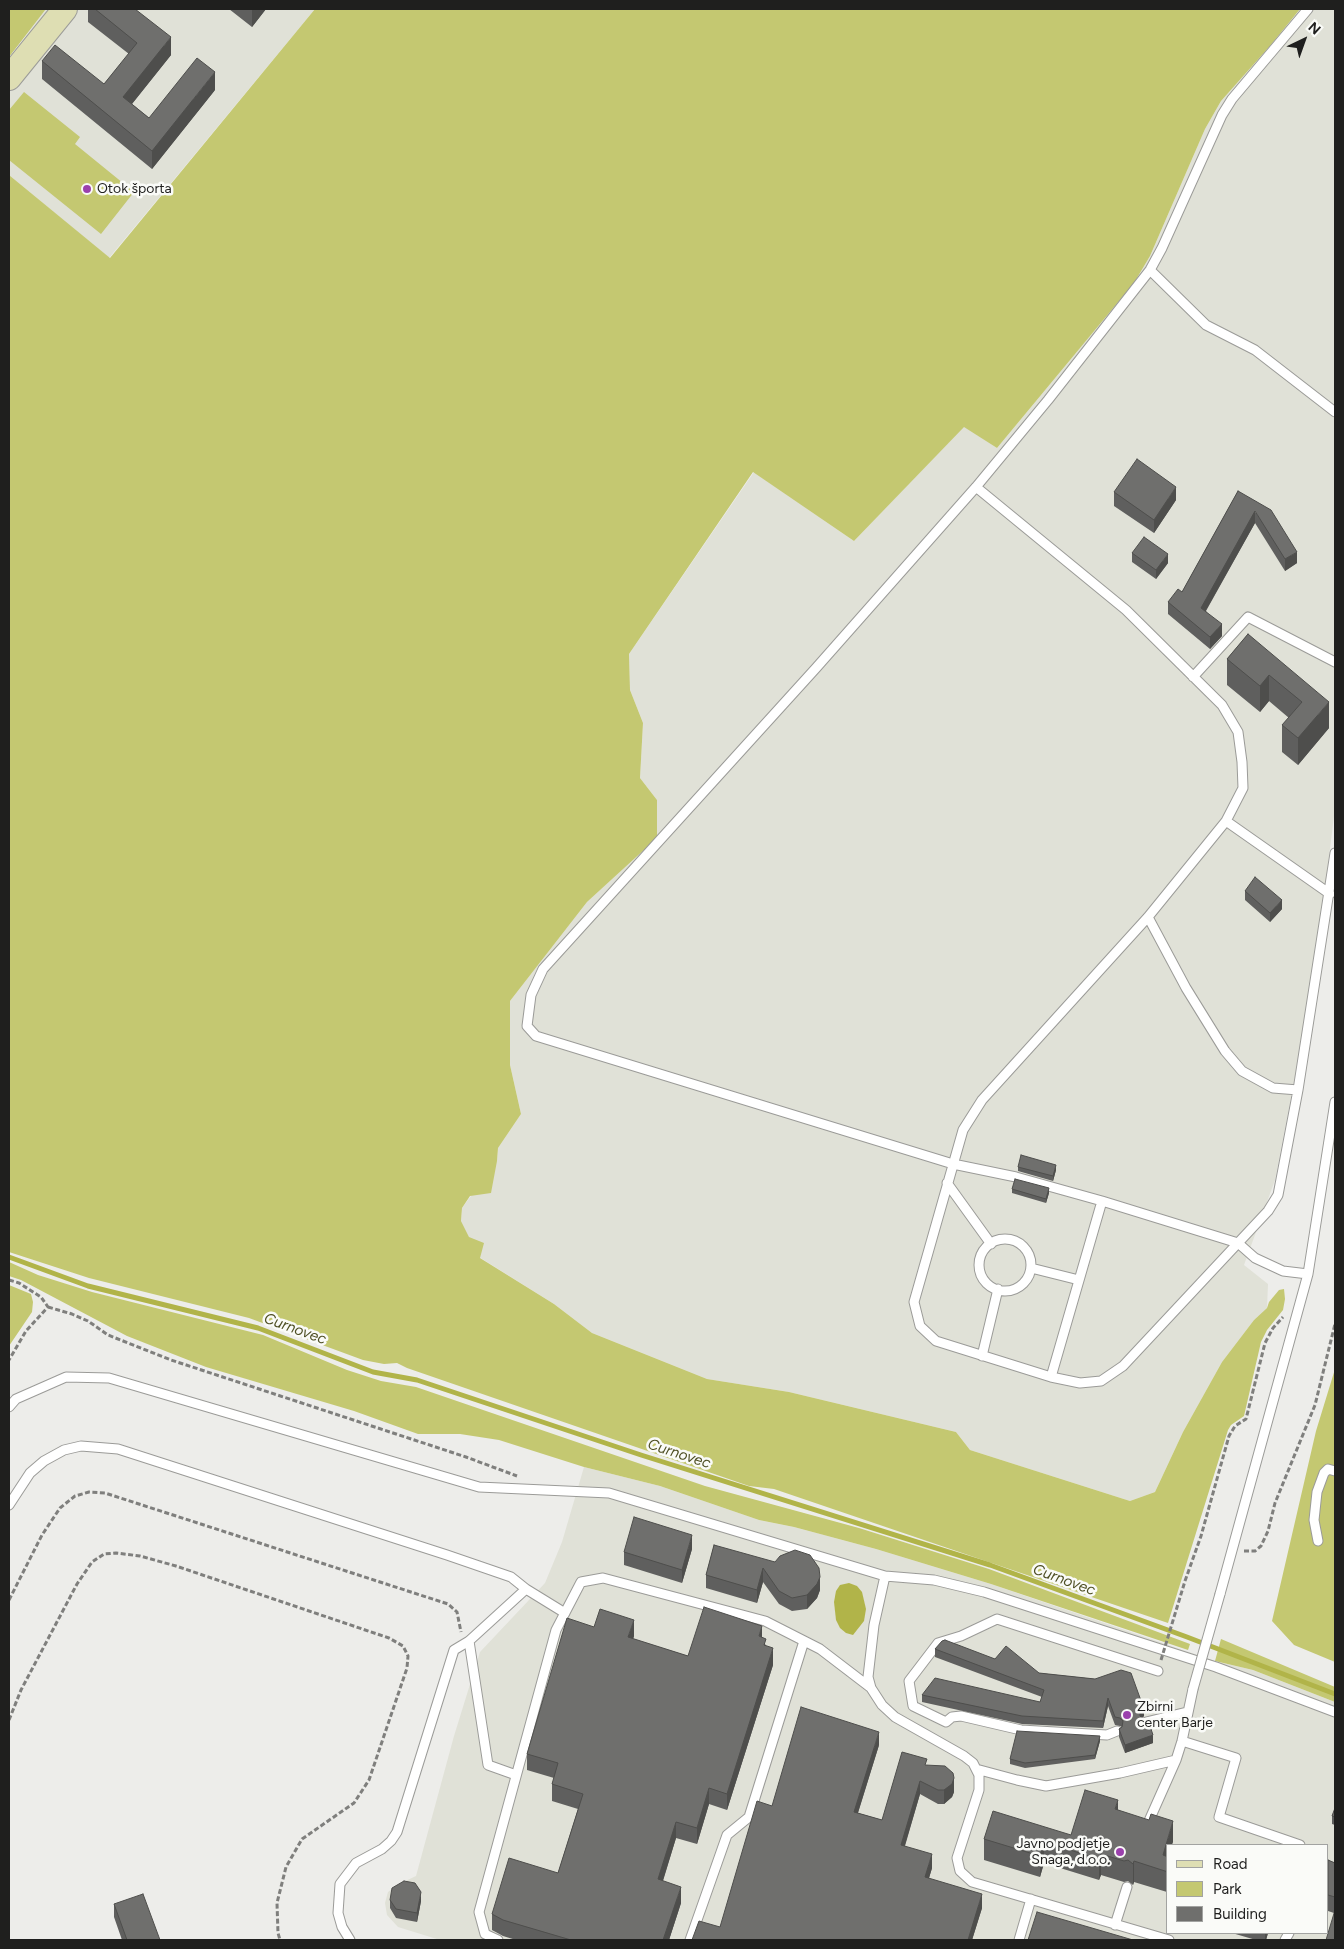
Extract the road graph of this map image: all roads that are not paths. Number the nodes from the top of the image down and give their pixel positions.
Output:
1 (65, 9) edge
2 (1308, 9) edge
3 (9, 78) edge
4 (1150, 270) junction
5 (1335, 412) edge
6 (976, 487) junction
7 (1335, 662) edge
8 (1193, 677) junction
9 (1226, 821) junction
10 (1335, 853) edge
11 (1330, 894) junction
12 (1148, 917) junction
13 (1298, 1090) junction
14 (1335, 1102) edge
15 (952, 1164) junction
16 (947, 1183) junction
17 (1102, 1201) junction
18 (1238, 1243) junction
19 (990, 1244) junction
20 (1031, 1268) junction
21 (1308, 1274) junction
22 (1079, 1280) junction
23 (998, 1289) junction
24 (982, 1356) junction
25 (1050, 1377) junction
26 (9, 1407) edge
27 (1335, 1471) edge
28 (9, 1504) edge
29 (1318, 1541) dead end
30 (885, 1576) junction
31 (526, 1589) junction
32 (565, 1613) junction
33 (804, 1641) junction
34 (465, 1643) junction
35 (1158, 1671) dead end
36 (871, 1688) junction
37 (1187, 1712) junction
38 (1335, 1712) edge
39 (1146, 1722) edge
40 (1117, 1731) edge
41 (1182, 1741) junction
42 (1176, 1760) junction
43 (976, 1769) junction
44 (516, 1776) junction
45 (1143, 1832) edge
46 (1297, 1844) edge
47 (1127, 1886) dead end
48 (1031, 1899) junction
49 (1115, 1924) junction
50 (350, 1940) edge
51 (498, 1940) edge
52 (690, 1940) edge
53 (1019, 1940) edge
54 (1169, 1940) edge

1 - 3 street
2 - 4 lane
4 - 5 lane
4 - 6 lane
6 - 8 lane
6 - 15 lane
7 - 8 lane
8 - 9 lane
9 - 11 lane
9 - 12 lane
10 - 11 lane
11 - 13 lane
12 - 13 lane
12 - 15 lane
13 - 18 lane
14 - 21 lane
15 - 16 lane
15 - 17 lane
16 - 19 lane
16 - 24 lane
17 - 18 lane
17 - 22 lane
18 - 21 lane
18 - 25 lane
19 - 20 lane
19 - 23 lane
20 - 22 lane
20 - 23 lane
21 - 37 lane, bridge
22 - 25 lane
23 - 24 lane
24 - 25 lane
26 - 30 lane
27 - 29 lane
28 - 31 lane
30 - 36 lane
30 - 38 lane
31 - 32 lane
31 - 34 lane
32 - 33 lane
32 - 44 lane
33 - 36 lane
33 - 52 lane
34 - 44 lane
34 - 50 lane
35 - 40 lane
36 - 43 lane
37 - 39 lane
37 - 41 lane
41 - 42 lane
41 - 46 lane
42 - 43 lane
42 - 45 lane
43 - 48 lane
44 - 51 lane
47 - 49 lane
48 - 49 lane
48 - 53 lane
49 - 54 lane

